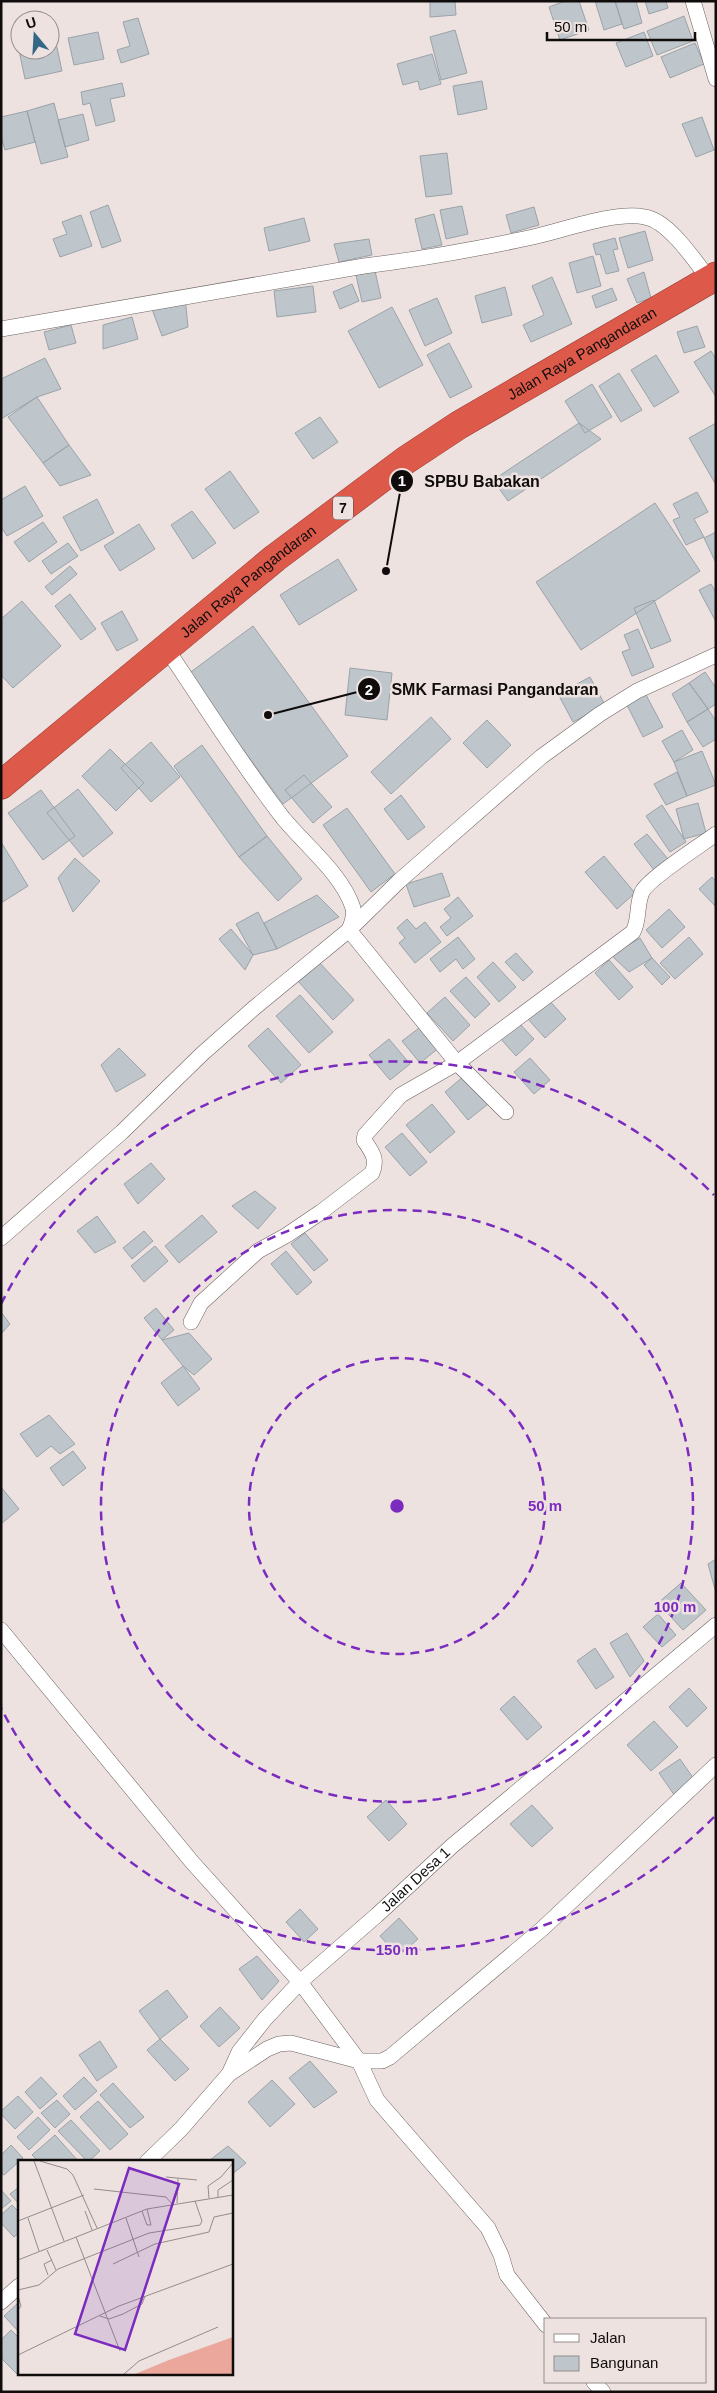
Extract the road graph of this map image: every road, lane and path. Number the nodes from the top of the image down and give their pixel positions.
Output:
1 (693, 1) edge
2 (716, 79) edge
3 (713, 278) edge
4 (1, 329) edge
5 (166, 648) junction
6 (716, 655) edge
7 (1, 785) edge
8 (716, 834) edge
9 (349, 930) junction
10 (457, 1063) junction
11 (506, 1112) dead end
12 (1, 1238) edge
13 (191, 1322) dead end
14 (716, 1625) edge
15 (1, 1630) edge
16 (716, 1765) edge
17 (300, 1982) junction
18 (359, 2061) junction
19 (229, 2074) junction
20 (149, 2160) edge
21 (18, 2287) edge
22 (1, 2302) edge
23 (544, 2322) edge

1 - 2 street
3 - 4 street
3 - 5 highway, Jalan Raya Pangandaran / 7
5 - 7 highway, Jalan Raya Pangandaran / 7
5 - 9 street
6 - 9 street
8 - 10 street
9 - 10 street
9 - 12 street
10 - 11 street
10 - 13 street
14 - 17 street, Jalan Desa 1
15 - 17 street
16 - 18 street
17 - 18 street
17 - 19 street, Jalan Desa 1
18 - 19 street
18 - 23 street
19 - 20 street, Jalan Desa 1
21 - 22 street

